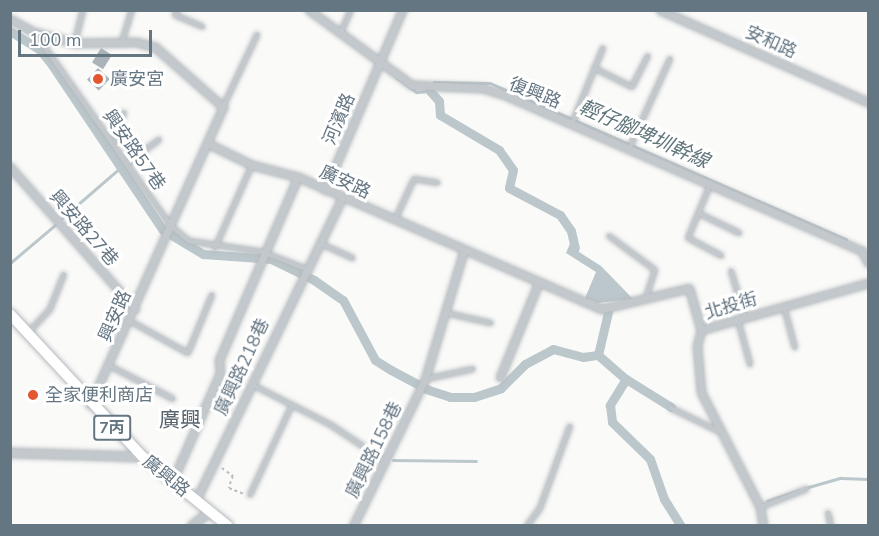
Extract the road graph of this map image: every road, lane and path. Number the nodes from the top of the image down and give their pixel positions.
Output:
1 (83, 10) edge
2 (132, 10) edge
3 (177, 10) edge
4 (309, 10) edge
5 (351, 10) edge
6 (402, 10) edge
7 (660, 10) edge
8 (10, 19) edge
9 (203, 27) dead end
10 (342, 30) junction
11 (33, 32) junction
12 (257, 36) dead end
13 (122, 42) junction
14 (75, 43) junction
15 (603, 48) dead end
16 (648, 56) dead end
17 (670, 59) dead end
18 (381, 60) junction
19 (594, 68) junction
20 (868, 102) edge
21 (223, 107) junction
22 (124, 113) dead end
23 (572, 124) junction
24 (159, 140) dead end
25 (114, 144) junction
26 (209, 144) junction
27 (629, 149) junction
28 (128, 163) junction
29 (252, 165) junction
30 (10, 167) edge
31 (298, 177) junction
32 (438, 183) dead end
33 (710, 184) junction
34 (325, 190) junction
35 (342, 198) junction
36 (698, 213) junction
37 (395, 221) junction
38 (171, 226) junction
39 (739, 233) dead end
40 (609, 236) dead end
41 (318, 243) junction
42 (215, 248) junction
43 (464, 250) junction
44 (263, 252) junction
45 (722, 256) dead end
46 (353, 258) dead end
47 (868, 263) edge
48 (306, 268) junction
49 (731, 271) dead end
50 (64, 275) dead end
51 (868, 283) edge
52 (538, 284) junction
53 (212, 295) dead end
54 (645, 300) junction
55 (783, 306) junction
56 (135, 309) junction
57 (446, 313) junction
58 (10, 314) edge
59 (742, 319) junction
60 (130, 321) junction
61 (491, 323) dead end
62 (701, 330) junction
63 (27, 334) junction
64 (795, 348) dead end
65 (750, 364) dead end
66 (110, 366) junction
67 (473, 369) dead end
68 (500, 377) dead end
69 (425, 379) junction
70 (250, 384) junction
71 (172, 399) dead end
72 (90, 405) junction
73 (292, 405) junction
74 (671, 408) dead end
75 (570, 426) dead end
76 (718, 432) junction
77 (10, 453) edge
78 (143, 458) junction
79 (385, 461) junction
80 (214, 463) junction
81 (172, 482) junction
82 (807, 489) dead end
83 (250, 495) joint
84 (196, 500) junction
85 (760, 507) junction
86 (209, 512) junction
87 (828, 513) dead end
88 (192, 525) edge
89 (228, 525) edge
90 (353, 525) edge
91 (526, 525) edge
92 (764, 525) edge
93 (831, 525) edge

1 - 14 lane
2 - 13 lane
3 - 9 lane
4 - 10 street, 復興路
5 - 10 lane
6 - 18 street, 河濱路
7 - 20 street, 安和路
8 - 11 street
10 - 18 street, 復興路
11 - 14 street
11 - 25 lane, 興安路57巷
12 - 21 lane
13 - 14 street
13 - 21 street
15 - 19 lane
16 - 19 lane
17 - 27 lane
18 - 23 street, 復興路
18 - 34 street, 河濱路
19 - 23 lane
21 - 26 street
22 - 25 lane
23 - 27 street, 復興路
24 - 28 lane
25 - 28 lane, 興安路57巷
26 - 29 street, 廣安路
26 - 38 street
27 - 33 street, 復興路
28 - 38 lane, 興安路57巷
29 - 31 street, 廣安路
29 - 42 lane
30 - 56 street, 興安路27巷
31 - 34 street, 廣安路
31 - 44 street
32 - 37 lane
33 - 36 lane
33 - 47 street, 復興路
34 - 35 street, 廣安路
35 - 37 street, 廣安路
35 - 41 street
36 - 39 lane
36 - 45 lane
37 - 43 street, 廣安路
38 - 42 lane
38 - 56 street, 興安路
40 - 54 lane
41 - 46 lane
41 - 48 street
42 - 44 lane
43 - 52 street, 廣安路
43 - 57 street
44 - 48 lane
44 - 81 street
48 - 70 street, 廣興路218巷
49 - 59 lane
50 - 63 lane
51 - 55 street, 北投街
52 - 54 street, 廣安路
52 - 68 street
53 - 60 lane
54 - 62 street, 廣安路
55 - 59 street, 北投街
55 - 64 lane
56 - 60 street, 興安路
57 - 61 lane
57 - 69 street
58 - 63 main road, 廣興路 / 7丙
59 - 62 street, 北投街
59 - 65 lane
60 - 66 street, 興安路
62 - 76 street, 北投街
63 - 72 main road, 廣興路 / 7丙
66 - 71 lane
66 - 72 street, 興安路
67 - 69 lane
69 - 79 street, 廣興路158巷
70 - 73 lane
70 - 80 street, 廣興路218巷
72 - 78 main road, 廣興路 / 7丙
73 - 79 lane
73 - 83 lane
74 - 76 lane
75 - 91 lane
76 - 85 street, 北投街
77 - 78 street
78 - 81 main road, 廣興路 / 7丙
79 - 90 street, 廣興路158巷
80 - 83 path
80 - 84 street, 廣興路218巷
81 - 84 main road, 廣興路 / 7丙
82 - 85 lane
84 - 86 main road, 廣興路 / 7丙
85 - 92 street, 北投街
86 - 88 street
86 - 89 main road, 廣興路 / 7丙
87 - 93 lane

